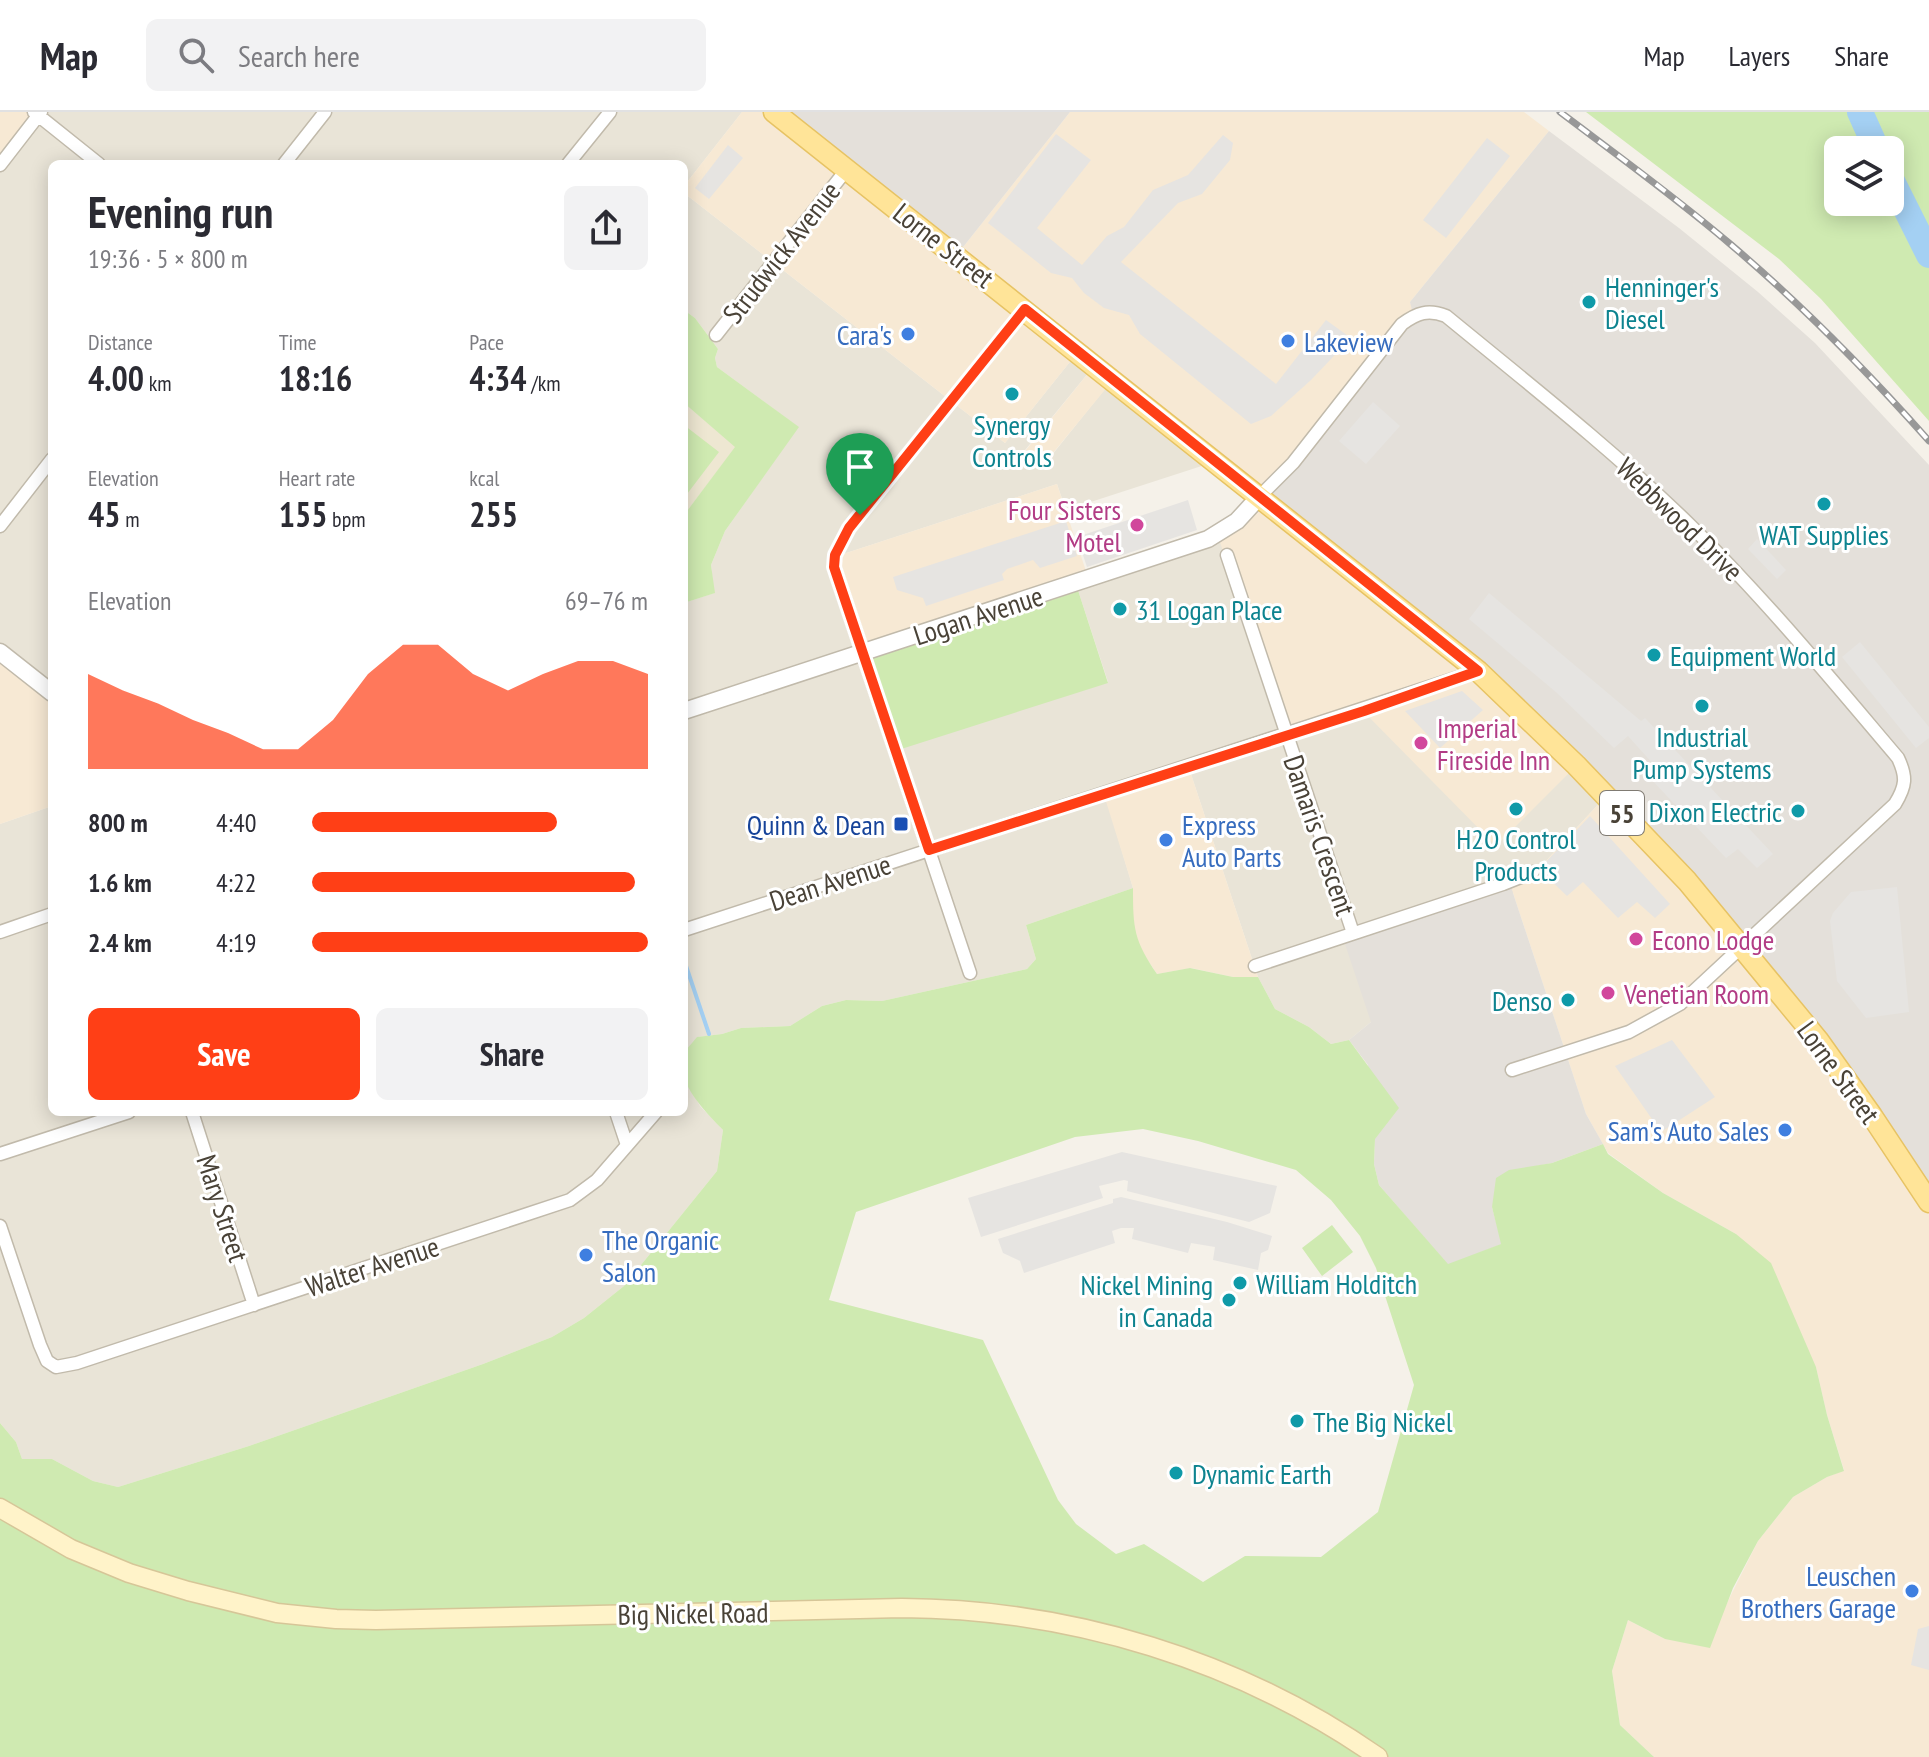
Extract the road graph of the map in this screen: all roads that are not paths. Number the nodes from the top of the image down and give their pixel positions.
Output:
1 (325, 112) edge
2 (610, 112) edge
3 (774, 112) edge
4 (38, 113) edge
5 (94, 160) edge
6 (287, 160) edge
7 (571, 160) edge
8 (0, 165) edge
9 (847, 169) junction
10 (1025, 309) junction
11 (716, 335) dead end
12 (48, 464) edge
13 (1259, 497) junction
14 (0, 526) edge
15 (1227, 555) dead end
16 (0, 652) edge
17 (862, 653) junction
18 (1478, 671) junction
19 (48, 690) edge
20 (688, 710) edge
21 (1286, 735) junction
22 (929, 850) junction
23 (1533, 872) dead end
24 (48, 915) edge
25 (688, 929) edge
26 (0, 932) edge
27 (1353, 933) junction
28 (1741, 946) junction
29 (1255, 966) dead end
30 (970, 973) dead end
31 (1512, 1070) dead end
32 (117, 1116) edge
33 (193, 1116) edge
34 (617, 1116) edge
35 (652, 1116) edge
36 (627, 1145) junction
37 (0, 1154) edge
38 (1925, 1196) edge
39 (1929, 1212) edge
40 (0, 1226) edge
41 (254, 1305) junction
42 (0, 1508) edge
43 (1378, 1757) edge

1 - 6 street
2 - 7 street
3 - 9 main road, Lorne Street / 55
4 - 5 street
4 - 8 street
9 - 10 main road, Lorne Street / 55
9 - 11 street, Strudwick Avenue
10 - 13 main road, Lorne Street / 55
10 - 17 street
12 - 14 street
13 - 17 street, Logan Avenue
13 - 18 main road, Lorne Street / 55
13 - 28 street, Webbwood Drive
15 - 21 street, Damaris Crescent
16 - 19 street
17 - 20 street, Logan Avenue
17 - 22 street
18 - 21 street, Dean Avenue
18 - 28 main road, Lorne Street / 55
21 - 22 street, Dean Avenue
21 - 27 street, Damaris Crescent
22 - 25 street, Dean Avenue
22 - 30 street
23 - 27 street
24 - 26 street
27 - 29 street
28 - 31 street
28 - 38 main road, Lorne Street / 55
32 - 37 street
33 - 41 street, Mary Street
34 - 36 street
35 - 36 street, Walter Avenue
36 - 41 street, Walter Avenue
38 - 39 main road, Lorne Street / 55
40 - 41 street, Walter Avenue
42 - 43 main road, Big Nickel Road

